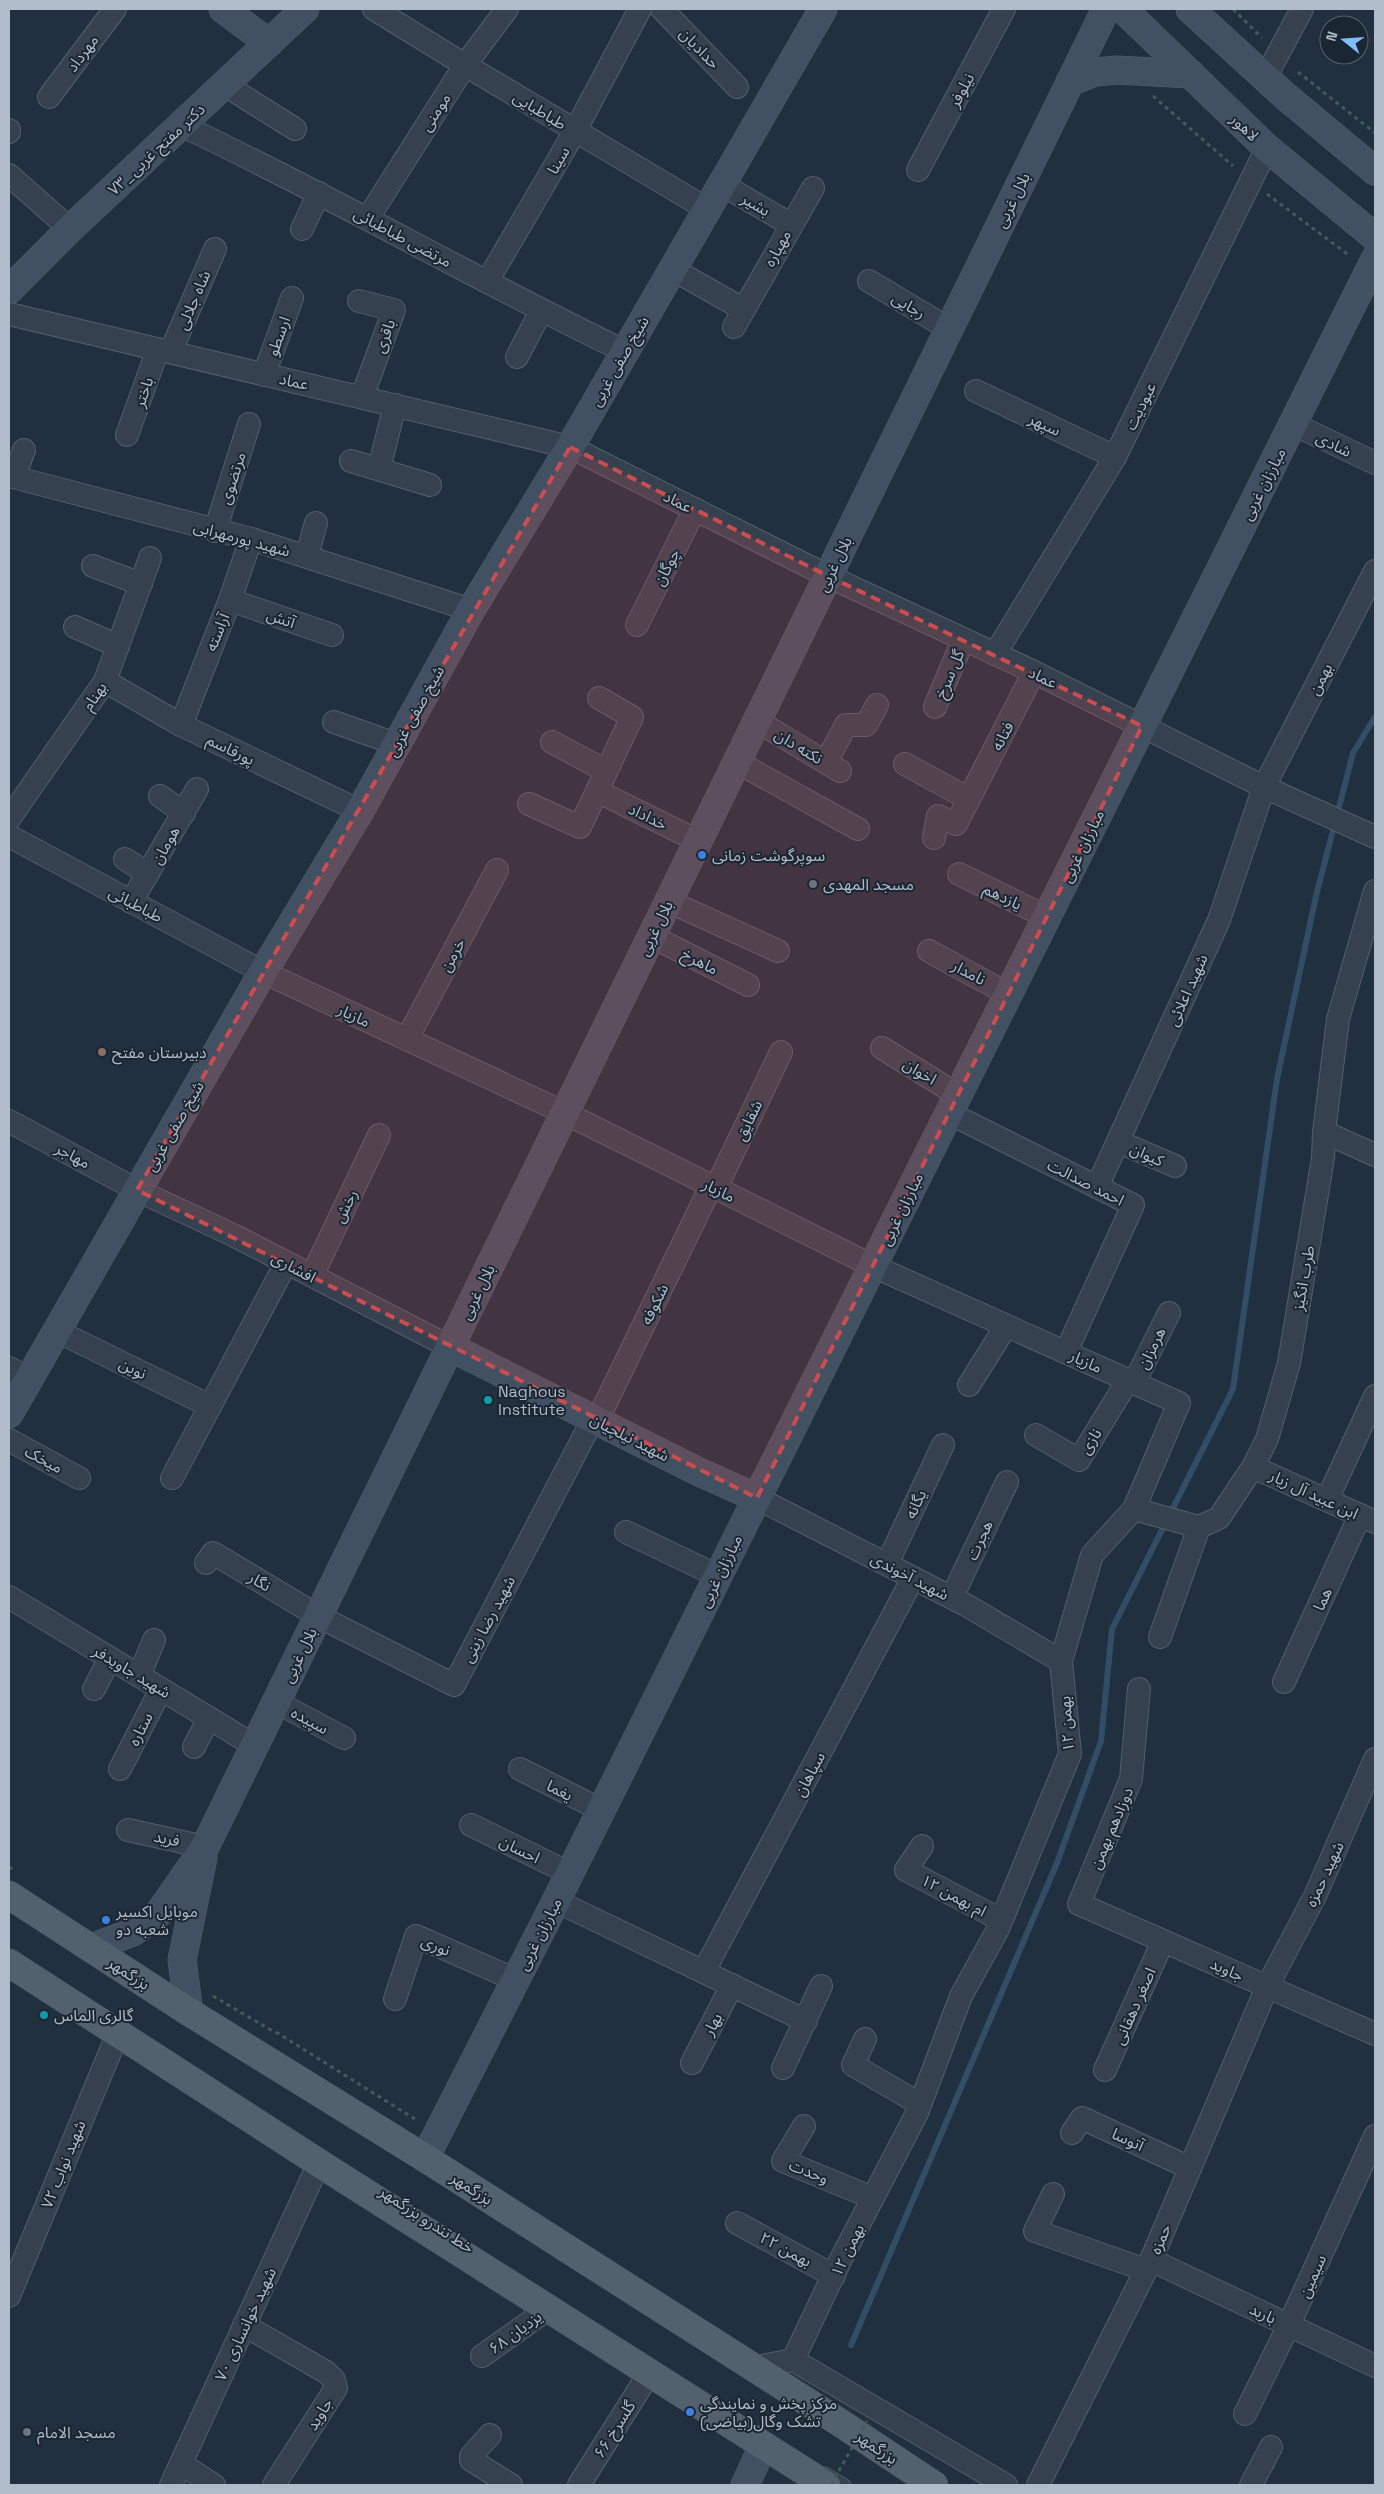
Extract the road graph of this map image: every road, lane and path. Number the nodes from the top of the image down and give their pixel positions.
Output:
1 (115, 9) edge
2 (223, 9) edge
3 (305, 9) edge
4 (374, 9) edge
5 (507, 9) edge
6 (640, 9) edge
7 (662, 9) edge
8 (823, 9) edge
9 (1004, 9) edge
10 (1106, 9) edge
11 (1123, 9) edge
12 (1190, 9) edge
13 (1233, 9) edge
14 (1302, 9) edge
15 (1265, 41) dead end
16 (269, 43) junction
17 (465, 65) junction
18 (1290, 66) dead end
19 (1191, 74) junction
20 (1265, 78) junction
21 (1070, 82) junction
22 (225, 85) junction
23 (737, 87) dead end
24 (49, 97) dead end
25 (181, 125) junction
26 (295, 129) dead end
27 (575, 131) junction
28 (1375, 133) edge
29 (1267, 148) junction
30 (918, 170) dead end
31 (1375, 170) edge
32 (9, 175) edge
33 (721, 184) junction
34 (812, 188) dead end
35 (319, 193) junction
36 (707, 209) junction
37 (368, 218) junction
38 (790, 224) junction
39 (70, 229) junction
40 (302, 229) dead end
41 (1375, 236) edge
42 (215, 249) dead end
43 (1375, 259) edge
44 (672, 270) junction
45 (869, 280) dead end
46 (487, 282) junction
47 (9, 290) edge
48 (292, 298) dead end
49 (358, 302) dead end
50 (541, 311) junction
51 (9, 314) edge
52 (949, 329) junction
53 (164, 350) junction
54 (624, 351) junction
55 (517, 356) dead end
56 (264, 375) junction
57 (976, 391) dead end
58 (362, 397) junction
59 (395, 405) junction
60 (249, 424) dead end
61 (1293, 424) junction
62 (128, 435) dead end
63 (570, 447) junction
64 (24, 450) dead end
65 (1115, 458) junction
66 (351, 461) dead end
67 (1375, 463) edge
68 (379, 470) junction
69 (12, 477) edge
70 (430, 485) dead end
71 (695, 510) junction
72 (316, 523) dead end
73 (215, 531) junction
74 (251, 539) junction
75 (307, 556) junction
76 (150, 558) dead end
77 (93, 566) dead end
78 (1375, 571) edge
79 (828, 576) junction
80 (141, 584) junction
81 (230, 600) junction
82 (472, 610) junction
83 (637, 625) dead end
84 (76, 627) dead end
85 (332, 636) dead end
86 (964, 640) junction
87 (118, 646) junction
88 (995, 654) junction
89 (1034, 672) junction
90 (106, 681) junction
91 (599, 698) dead end
92 (877, 705) dead end
93 (935, 707) dead end
94 (757, 720) junction
95 (334, 722) dead end
96 (181, 725) junction
97 (1142, 726) junction
98 (552, 742) dead end
99 (396, 744) junction
100 (737, 762) junction
101 (905, 764) dead end
102 (606, 771) junction
103 (1264, 787) junction
104 (198, 789) dead end
105 (597, 791) junction
106 (160, 796) dead end
107 (969, 799) junction
108 (529, 804) dead end
109 (360, 811) junction
110 (184, 813) junction
111 (9, 819) edge
112 (858, 830) dead end
113 (9, 836) edge
114 (1375, 837) edge
115 (934, 838) dead end
116 (698, 841) junction
117 (125, 859) dead end
118 (498, 870) dead end
119 (148, 874) junction
120 (959, 874) dead end
121 (1375, 891) edge
122 (668, 901) junction
123 (132, 902) junction
124 (1047, 917) junction
125 (652, 936) junction
126 (778, 951) dead end
127 (929, 951) dead end
128 (263, 972) junction
129 (748, 985) dead end
130 (1008, 994) junction
131 (407, 1040) junction
132 (882, 1048) dead end
133 (781, 1052) dead end
134 (954, 1104) junction
135 (564, 1113) junction
136 (9, 1121) edge
137 (1324, 1132) junction
138 (379, 1135) dead end
139 (1119, 1142) junction
140 (1375, 1155) edge
141 (1175, 1167) dead end
142 (713, 1187) junction
143 (1097, 1187) junction
144 (138, 1190) junction
145 (286, 1263) junction
146 (873, 1266) junction
147 (312, 1276) junction
148 (1169, 1313) dead end
149 (1006, 1326) junction
150 (57, 1331) junction
151 (450, 1347) junction
152 (1066, 1352) junction
153 (19, 1374) edge
154 (1131, 1381) junction
155 (969, 1384) dead end
156 (1375, 1396) edge
157 (1179, 1403) joint
158 (210, 1406) junction
159 (9, 1414) edge
160 (595, 1420) junction
161 (1036, 1435) dead end
162 (9, 1440) edge
163 (943, 1444) dead end
164 (1253, 1467) junction
165 (79, 1478) dead end
166 (172, 1478) dead end
167 (1007, 1482) dead end
168 (757, 1498) junction
169 (1327, 1500) junction
170 (1134, 1509) junction
171 (1368, 1519) edge
172 (1199, 1527) junction
173 (626, 1532) dead end
174 (206, 1563) dead end
175 (886, 1564) junction
176 (718, 1576) junction
177 (913, 1578) junction
178 (9, 1597) edge
179 (952, 1598) junction
180 (318, 1616) junction
181 (1160, 1637) dead end
182 (154, 1640) dead end
183 (110, 1658) junction
184 (1060, 1661) junction
185 (139, 1676) junction
186 (1284, 1682) dead end
187 (94, 1689) dead end
188 (161, 1689) junction
189 (1139, 1689) dead end
190 (276, 1702) junction
191 (209, 1718) junction
192 (344, 1738) dead end
193 (255, 1746) junction
194 (194, 1747) dead end
195 (1375, 1759) edge
196 (120, 1769) dead end
197 (520, 1769) dead end
198 (601, 1810) junction
199 (470, 1825) dead end
200 (128, 1830) dead end
201 (922, 1846) dead end
202 (206, 1847) junction
203 (570, 1873) junction
204 (9, 1895) edge
205 (556, 1901) junction
206 (1079, 1904) joint
207 (1002, 1920) junction
208 (1163, 1941) junction
209 (91, 1948) junction
210 (9, 1951) edge
211 (9, 1963) edge
212 (704, 1971) junction
213 (184, 1979) junction
214 (516, 1980) junction
215 (732, 1985) junction
216 (821, 1986) dead end
217 (1267, 1987) junction
218 (395, 1999) dead end
219 (188, 2012) junction
220 (806, 2021) junction
221 (118, 2033) junction
222 (1375, 2034) edge
223 (274, 2035) dead end
224 (865, 2040) dead end
225 (692, 2062) dead end
226 (783, 2068) dead end
227 (1105, 2070) dead end
228 (920, 2104) junction
229 (804, 2126) dead end
230 (1072, 2133) dead end
231 (1375, 2136) edge
232 (425, 2158) junction
233 (319, 2163) junction
234 (1190, 2168) junction
235 (1053, 2194) dead end
236 (873, 2198) junction
237 (737, 2223) dead end
238 (1148, 2265) junction
239 (834, 2276) junction
240 (9, 2296) edge
241 (548, 2308) junction
242 (244, 2325) junction
243 (1289, 2326) junction
244 (482, 2356) dead end
245 (793, 2360) junction
246 (654, 2364) junction
247 (1375, 2366) edge
248 (752, 2368) junction
249 (1245, 2414) dead end
250 (867, 2421) dead end
251 (490, 2435) dead end
252 (763, 2446) junction
253 (1271, 2447) dead end
254 (181, 2464) junction
255 (171, 2485) edge
256 (214, 2485) edge
257 (274, 2485) edge
258 (511, 2485) edge
259 (579, 2485) edge
260 (745, 2485) edge
261 (826, 2485) edge
262 (830, 2485) edge
263 (845, 2485) edge
264 (934, 2485) edge
265 (1006, 2485) edge
266 (1038, 2485) edge
267 (1251, 2485) edge

1 - 24 street, مهرداد
2 - 16 street
3 - 16 street, ۷۳_دکتر مفتح غربی
4 - 17 street, طباطبایی
5 - 17 street, مومنی
6 - 27 street, سینا
7 - 23 street, حدادیان
8 - 33 street, شیخ صفی غربی
9 - 30 street, نیلوفر
10 - 21 street, بلال غربی
11 - 19 street, لاهور
12 - 20 street
13 - 15 path
14 - 20 street
16 - 22 street, ۷۳_دکتر مفتح غربی
17 - 27 street, طباطبایی
17 - 37 street, مومنی
18 - 28 path
19 - 21 street
19 - 29 street, لاهور
20 - 31 street
21 - 52 street, بلال غربی
22 - 25 street, ۷۳_دکتر مفتح غربی
22 - 26 street
25 - 35 street, مرتضی طباطبائی
25 - 39 street, ۷۳_دکتر مفتح غربی
27 - 36 street, طباطبایی
27 - 46 street, سینا
29 - 41 street, لاهور
29 - 65 street, عبودیت
32 - 39 street
33 - 36 street, شیخ صفی غربی
33 - 38 street, بشیر
34 - 38 street, مهپاره
35 - 37 street, مرتضی طباطبائی
35 - 40 street
36 - 44 street, شیخ صفی غربی
37 - 46 street, مرتضی طباطبائی
38 - 44 street, مهپاره
39 - 47 street, ۷۳_دکتر مفتح غربی
42 - 53 street, شاه جلالی
43 - 61 street, مبارزان غربی
44 - 54 street, شیخ صفی غربی
45 - 52 street, رجایی
46 - 50 street, مرتضی طباطبائی
48 - 56 street, ارسطو
49 - 58 street, باقری
50 - 54 street, مرتضی طباطبائی
50 - 55 street
51 - 53 street, عماد
52 - 79 street, بلال غربی
53 - 56 street, عماد
53 - 62 street, باختر
54 - 63 street, شیخ صفی غربی
56 - 58 street, عماد
57 - 65 street, سپهر
58 - 59 street, عماد
59 - 63 street, عماد
59 - 68 street
60 - 73 street, مرتضوی
61 - 67 street, شادی
61 - 97 street, مبارزان غربی
63 - 71 street, عماد
63 - 82 street, شیخ صفی غربی
64 - 69 street
65 - 88 street, عبودیت
66 - 68 street
68 - 70 street
69 - 73 street, شهید پورمهرابی
71 - 79 street, عماد
71 - 83 street, چوگان
72 - 75 street
73 - 74 street, شهید پورمهرابی
74 - 75 street, شهید پورمهرابی
74 - 81 street, آراسته
75 - 82 street, شهید پورمهرابی
76 - 80 street, بهنام
77 - 80 street
78 - 103 street, بهمن
79 - 86 street, عماد
79 - 94 street, بلال غربی
80 - 87 street, بهنام
81 - 85 street, آتش
81 - 96 street, آراسته
82 - 99 street, شیخ صفی غربی
84 - 87 street
86 - 88 street, عماد
86 - 93 street, گل سرخ
87 - 90 street, بهنام
88 - 89 street, عماد
89 - 97 street, عماد
89 - 107 street, فتانه
90 - 96 street, پورقاسم
90 - 111 street, بهنام
91 - 102 street
92 - 94 street, نکته دان
94 - 100 street, بلال غربی
95 - 99 street
96 - 109 street, پورقاسم
97 - 103 street, عماد
97 - 124 street, مبارزان غربی
98 - 102 street
99 - 109 street, شیخ صفی غربی
100 - 112 street
100 - 116 street, بلال غربی
101 - 107 street
102 - 105 street
103 - 114 street, عماد
103 - 139 street, شهید اعلائی
104 - 110 street, هومان
105 - 108 street
105 - 116 street, خداداد
106 - 110 street
107 - 115 street, فتانه
109 - 128 street, شیخ صفی غربی
110 - 119 street, هومان
113 - 123 street, طباطبائی
116 - 122 street, بلال غربی
117 - 119 street
118 - 131 street, خرمن
119 - 123 street, هومان
120 - 124 street, یازدهم
121 - 137 street, طرب انگیز
122 - 125 street, بلال غربی
122 - 126 street
123 - 128 street, طباطبائی
124 - 130 street, مبارزان غربی
125 - 129 street, ماهرخ
125 - 135 street, بلال غربی
127 - 130 street, نامدار
128 - 131 street, مازیار
128 - 144 street, شیخ صفی غربی
130 - 134 street, مبارزان غربی
131 - 135 street, مازیار
132 - 134 street, اخوان
133 - 142 street, شقایق
134 - 143 street, احمد صدالت
134 - 146 street, مبارزان غربی
135 - 142 street, مازیار
135 - 151 street, بلال غربی
136 - 144 street, مهاجر
137 - 140 street
137 - 164 street, طرب انگیز
138 - 147 street, رخش
139 - 141 street, کیوان
139 - 143 street, شهید اعلائی
142 - 146 street, مازیار
142 - 160 street, شکوفه
143 - 152 street, احمد صدالت
144 - 145 street, افشاری
144 - 150 street, شیخ صفی غربی
145 - 147 street, افشاری
145 - 158 street
146 - 149 street, مازیار
146 - 168 street, مبارزان غربی
147 - 151 street, افشاری
148 - 154 street, هرمزان
149 - 152 street, مازیار
149 - 155 street
150 - 153 street, شیخ صفی غربی
150 - 158 street, نوین
151 - 160 street, شهید نیلچیان
151 - 180 street, بلال غربی
152 - 154 street, مازیار
153 - 159 street, شیخ صفی غربی
154 - 157 street, مازیار
154 - 161 street, نازی
156 - 169 street
157 - 170 street, ۱۲ بهمن
158 - 166 street
160 - 168 street, شهید نیلچیان
160 - 180 street, شهید رضا زینی
162 - 165 street, میخک
163 - 175 street, یگانه
164 - 169 street, ابن عبید آل زیار
164 - 172 street, طرب انگیز
167 - 179 street, هجرت
168 - 175 street, شهید آخوندی
168 - 176 street, مبارزان غربی
169 - 171 street, ابن عبید آل زیار
170 - 172 street
170 - 184 street, ۱۲ بهمن
171 - 186 street, هما
172 - 181 street
173 - 176 street
174 - 180 street, نگار
175 - 177 street, شهید آخوندی
176 - 198 street, مبارزان غربی
177 - 179 street, شهید آخوندی
177 - 212 street, سپاهان
178 - 183 street, شهید جاویدفر
179 - 184 street, شهید آخوندی
180 - 190 street, بلال غربی
182 - 185 street
183 - 185 street, شهید جاویدفر
183 - 187 street
184 - 207 street, ۱۲ بهمن
185 - 188 street, شهید جاویدفر
188 - 191 street, شهید جاویدفر
188 - 196 street, ستاره
189 - 206 street, دوزادهم بهمن
190 - 192 street, سپیده
190 - 193 street, بلال غربی
191 - 193 street, شهید جاویدفر
191 - 194 street
193 - 202 street, بلال غربی
195 - 217 street, شهید حمزه
197 - 198 street, یغما
198 - 203 street, مبارزان غربی
199 - 203 street, احسان
200 - 202 street, فرید
201 - 207 street, ۱۲ ام بهمن
202 - 209 street
202 - 213 street
203 - 205 street, مبارزان غربی
204 - 209 main road, بزرگمهر
205 - 212 street
205 - 214 street, مبارزان غربی
206 - 208 street, جاوید
207 - 228 street, ۱۲ بهمن
208 - 217 street, جاوید
208 - 227 street, اصغر دهقانی
209 - 219 main road, بزرگمهر
210 - 246 lane, خط تندرو بزرگمهر
211 - 221 main road
212 - 215 street
213 - 219 street
213 - 223 path
214 - 218 street, نوری
214 - 232 street, مبارزان غربی
215 - 220 street
215 - 225 street, بهار
216 - 220 street
217 - 222 street, جاوید
217 - 234 street, حمزه
219 - 232 main road, بزرگمهر
220 - 226 street
221 - 233 main road
221 - 240 street, شهید نواب ۷۲
224 - 228 street
228 - 236 street, ۱۲ بهمن
229 - 236 street, وحدت
230 - 234 street, آتوسا
231 - 243 street, سیمین
232 - 248 main road, بزرگمهر
233 - 241 main road
233 - 242 street, شهید خوانساری ۷۰
234 - 238 street, حمزه
235 - 238 street
236 - 239 street, ۱۲ بهمن
237 - 239 street, ۲۲ بهمن
238 - 243 street, باربد
238 - 266 street, حمزه
239 - 245 street, ۱۲ بهمن
241 - 244 street, یزدیان ۶۸
241 - 246 main road
242 - 254 street, شهید خوانساری ۷۰
242 - 257 street, جاوید
243 - 247 street, باربد
243 - 249 street, سیمین
245 - 248 street
245 - 265 street
246 - 252 main road
246 - 259 street, گلسرخ ۶۶
246 - 263 lane, خط تندرو بزرگمهر
248 - 264 main road, بزرگمهر
250 - 262 path, bridge
251 - 258 street
252 - 260 street
252 - 261 main road
253 - 267 street
254 - 255 street, شهید خوانساری ۷۰
254 - 256 street

